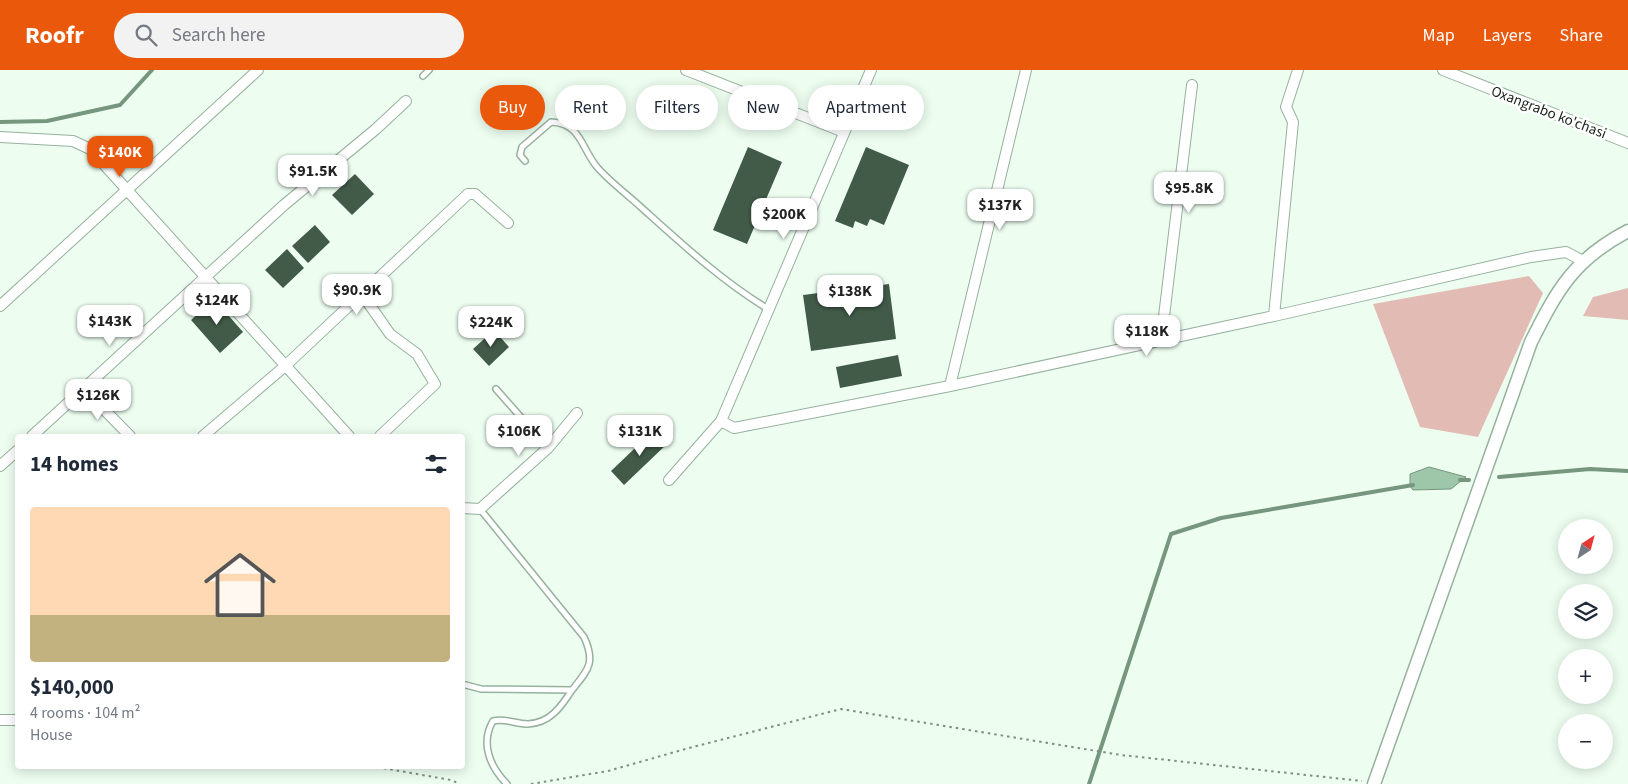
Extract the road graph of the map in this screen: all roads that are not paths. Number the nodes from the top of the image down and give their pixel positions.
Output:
1 (258, 70) edge
2 (429, 70) edge
3 (686, 70) edge
4 (871, 70) edge
5 (1026, 70) edge
6 (1298, 70) edge
7 (1443, 70) edge
8 (423, 76) dead end
9 (1192, 85) dead end
10 (406, 101) dead end
11 (844, 132) junction
12 (0, 137) edge
13 (1628, 143) edge
14 (525, 161) dead end
15 (127, 189) junction
16 (508, 223) dead end
17 (1628, 231) edge
18 (1583, 261) junction
19 (206, 276) junction
20 (362, 294) junction
21 (0, 306) edge
22 (768, 309) junction
23 (1274, 316) junction
24 (1161, 341) junction
25 (284, 367) junction
26 (950, 386) junction
27 (83, 388) junction
28 (496, 389) dead end
29 (577, 413) dead end
30 (721, 421) junction
31 (34, 434) edge
32 (128, 434) edge
33 (205, 434) edge
34 (347, 434) edge
35 (382, 434) edge
36 (548, 448) junction
37 (15, 453) edge
38 (0, 466) edge
39 (668, 480) dead end
40 (465, 508) edge
41 (480, 508) junction
42 (465, 685) edge
43 (572, 690) junction
44 (0, 720) edge
45 (15, 720) edge
46 (1374, 783) edge
47 (507, 784) edge

1 - 15 street
2 - 8 lane
3 - 11 street
4 - 11 street
5 - 26 street
6 - 23 street
7 - 13 street, Oxangrabo ko'chasi
9 - 24 street
10 - 19 street
11 - 22 street
12 - 15 street
14 - 22 lane
15 - 19 street
15 - 21 street
16 - 20 street
17 - 18 street
18 - 23 street
18 - 46 street
19 - 25 street
19 - 27 street
20 - 25 street
20 - 35 street
22 - 30 street
23 - 24 street
24 - 26 street
25 - 33 street
25 - 34 street
26 - 30 street
27 - 31 street
27 - 32 street
28 - 36 lane
29 - 36 street
30 - 39 street
36 - 41 street
37 - 38 street
40 - 41 street
41 - 43 lane
42 - 43 lane
43 - 47 lane
44 - 45 street

